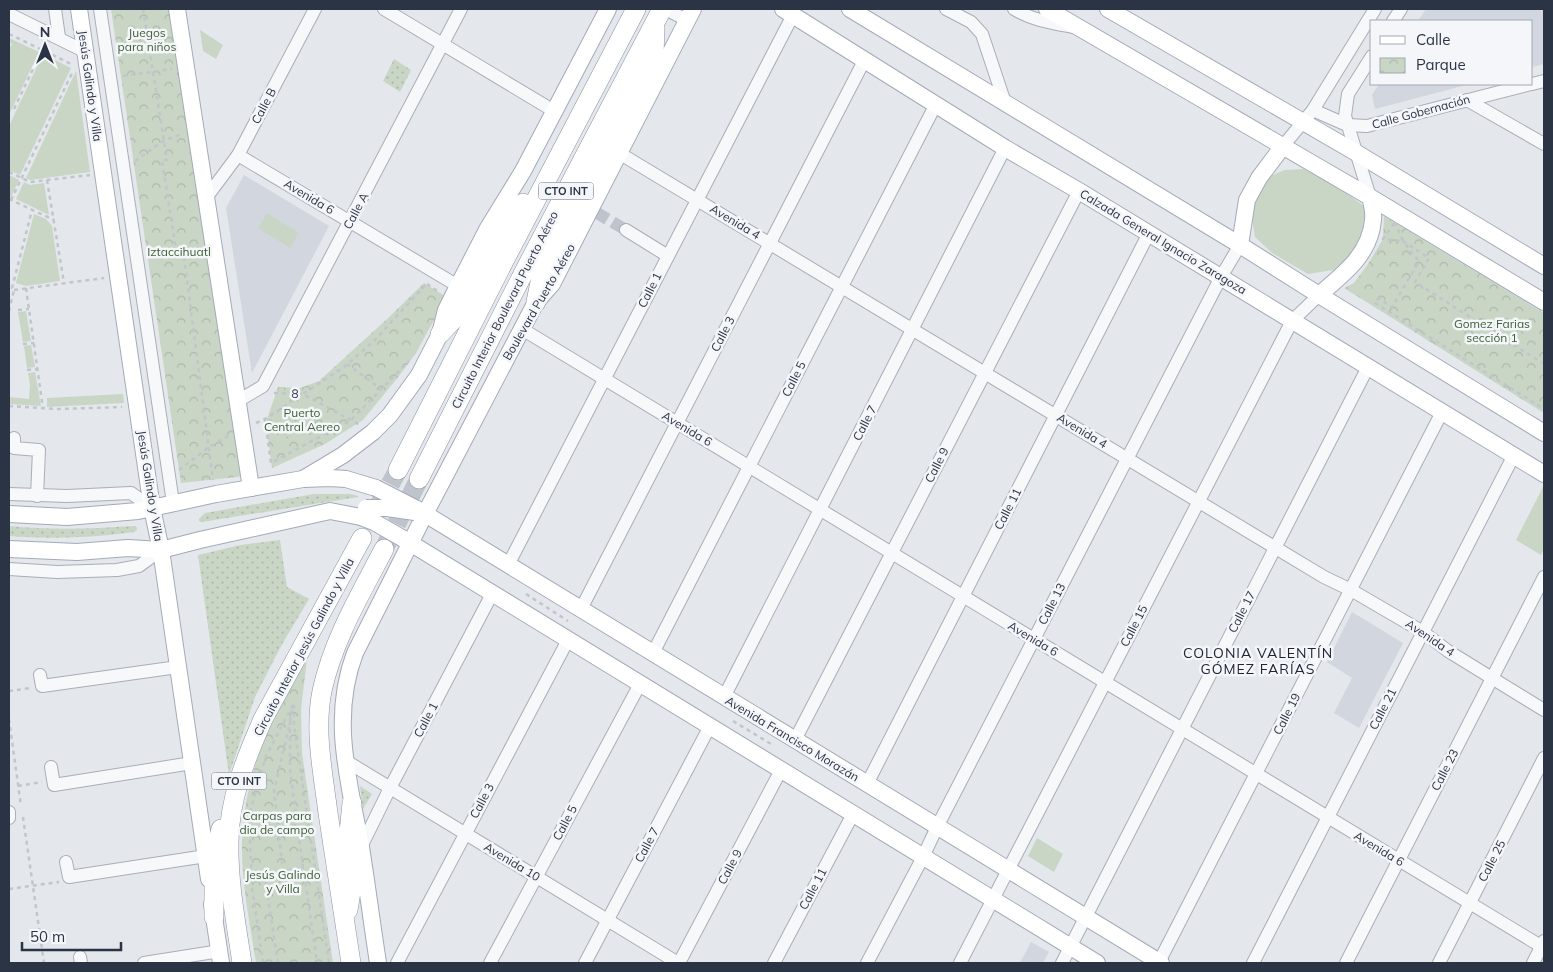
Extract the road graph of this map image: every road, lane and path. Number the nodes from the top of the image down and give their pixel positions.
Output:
1 (55, 9) edge
2 (79, 9) edge
3 (100, 9) edge
4 (143, 9) edge
5 (177, 9) edge
6 (315, 9) edge
7 (384, 9) edge
8 (462, 9) edge
9 (608, 9) edge
10 (636, 9) edge
11 (850, 9) edge
12 (946, 9) edge
13 (1014, 9) edge
14 (1047, 9) edge
15 (1108, 9) edge
16 (1375, 9) edge
17 (1401, 9) edge
18 (788, 12) edge
19 (661, 13) edge
20 (9, 14) edge
21 (690, 14) edge
22 (1394, 20) edge
23 (1081, 28) junction
24 (9, 34) edge
25 (59, 38) junction
26 (443, 44) junction
27 (42, 50) junction
28 (84, 51) junction
29 (1370, 59) edge
30 (865, 60) junction
31 (186, 66) junction
32 (81, 71) junction
33 (153, 72) junction
34 (111, 78) junction
35 (1528, 85) edge
36 (1467, 100) junction
37 (1005, 103) junction
38 (936, 104) junction
39 (14, 109) dead end
40 (554, 111) junction
41 (1308, 116) junction
42 (1346, 125) junction
43 (196, 129) junction
44 (163, 141) junction
45 (1544, 144) edge
46 (1283, 146) junction
47 (1005, 148) junction
48 (619, 152) junction
49 (1355, 152) junction
50 (238, 155) junction
51 (9, 172) edge
52 (22, 178) junction
53 (47, 180) dead end
54 (30, 182) dead end
55 (544, 184) junction
56 (1079, 190) junction
57 (1370, 197) junction
58 (206, 198) junction
59 (697, 199) junction
60 (10, 200) edge
61 (32, 210) junction
62 (54, 220) junction
63 (350, 222) junction
64 (626, 230) tunnel mouth
65 (1149, 233) junction
66 (1402, 242) junction
67 (770, 243) junction
68 (1240, 245) junction
69 (668, 256) junction
70 (1544, 266) edge
71 (435, 273) junction
72 (118, 276) junction
73 (1221, 277) junction
74 (64, 283) junction
75 (427, 284) junction
76 (842, 286) junction
77 (12, 288) edge
78 (26, 288) junction
79 (451, 291) junction
80 (9, 294) edge
81 (13, 295) junction
82 (1319, 296) junction
83 (536, 302) junction
84 (1544, 302) edge
85 (28, 309) junction
86 (18, 310) dead end
87 (9, 311) edge
88 (1292, 321) junction
89 (522, 329) junction
90 (913, 329) junction
91 (440, 334) junction
92 (34, 343) junction
93 (23, 344) dead end
94 (413, 354) dead end
95 (347, 364) junction
96 (1544, 364) edge
97 (1368, 367) junction
98 (37, 369) junction
99 (27, 370) dead end
100 (985, 372) junction
101 (604, 379) junction
102 (263, 386) junction
103 (381, 390) junction
104 (303, 394) junction
105 (238, 401) junction
106 (9, 406) edge
107 (138, 406) junction
108 (43, 409) junction
109 (1544, 409) edge
110 (1442, 412) junction
111 (1056, 415) junction
112 (265, 419) junction
113 (351, 420) junction
114 (677, 423) junction
115 (242, 429) junction
116 (373, 432) junction
117 (1544, 433) edge
118 (14, 438) dead end
119 (209, 447) junction
120 (1514, 455) junction
121 (1127, 458) junction
122 (749, 466) junction
123 (398, 470) tunnel mouth
124 (1544, 474) edge
125 (169, 476) junction
126 (304, 479) junction
127 (419, 479) tunnel mouth
128 (251, 488) junction
129 (9, 494) edge
130 (216, 494) junction
131 (37, 496) junction
132 (1198, 501) junction
133 (173, 503) junction
134 (152, 508) junction
135 (820, 510) junction
136 (419, 511) junction
137 (364, 512) junction
138 (9, 514) edge
139 (362, 538) dead end
140 (406, 540) junction
141 (1275, 548) junction
142 (9, 549) edge
143 (384, 549) tunnel mouth
144 (161, 550) junction
145 (892, 553) junction
146 (508, 565) junction
147 (9, 569) edge
148 (1544, 578) edge
149 (1351, 590) junction
150 (492, 594) junction
151 (963, 596) junction
152 (581, 609) junction
153 (1423, 632) junction
154 (1034, 639) junction
155 (568, 640) junction
156 (653, 653) junction
157 (178, 667) junction
158 (1492, 679) junction
159 (41, 681) joint
160 (1105, 682) junction
161 (640, 684) junction
162 (9, 691) edge
163 (724, 697) junction
164 (294, 703) junction
165 (1544, 710) edge
166 (9, 719) edge
167 (290, 721) junction
168 (710, 726) junction
169 (1183, 729) junction
170 (795, 740) junction
171 (1544, 758) edge
172 (346, 761) junction
173 (192, 763) junction
174 (781, 770) junction
175 (52, 774) joint
176 (1256, 774) junction
177 (238, 784) junction
178 (867, 784) junction
179 (18, 786) junction
180 (390, 788) junction
181 (352, 803) junction
182 (22, 808) dead end
183 (9, 812) edge
184 (853, 814) junction
185 (23, 816) dead end
186 (1328, 817) junction
187 (9, 818) edge
188 (937, 827) junction
189 (465, 834) junction
190 (360, 847) junction
191 (206, 856) junction
192 (923, 857) junction
193 (1399, 860) junction
194 (66, 862) dead end
195 (1008, 870) junction
196 (283, 871) junction
197 (69, 877) junction
198 (536, 877) junction
199 (33, 886) junction
200 (9, 889) edge
201 (994, 900) junction
202 (1470, 903) junction
203 (214, 917) junction
204 (1086, 918) junction
205 (607, 920) junction
206 (345, 926) junction
207 (1543, 946) edge
208 (1071, 947) junction
209 (221, 957) edge
210 (44, 963) edge
211 (144, 963) edge
212 (242, 963) edge
213 (263, 963) edge
214 (278, 963) edge
215 (317, 963) edge
216 (329, 963) edge
217 (351, 963) edge
218 (378, 963) edge
219 (397, 963) edge
220 (490, 963) edge
221 (584, 963) edge
222 (679, 963) edge
223 (774, 963) edge
224 (867, 963) edge
225 (960, 963) edge
226 (1062, 963) edge
227 (1097, 963) edge
228 (1160, 963) edge
229 (1252, 963) edge
230 (1346, 963) edge
231 (1439, 963) edge
232 (1533, 963) edge

1 - 25 street
2 - 28 main road, Jesús Galindo y Villa
3 - 34 street, Jesús Galindo y Villa
4 - 33 path
5 - 31 main road
6 - 50 street, Calle B
7 - 26 street
8 - 26 street, Calle A
9 - 40 main road
10 - 55 highway, Circuito Interior Boulevard Puerto Aéreo / CTO INT
11 - 37 main road
12 - 37 street
13 - 23 street
14 - 23 main road
15 - 41 main road
16 - 41 street
17 - 22 street
18 - 30 main road, Calzada General Ignacio Zaragoza
18 - 59 street, Calle 1
19 - 21 street
19 - 83 highway
19 - 127 highway, Circuito Interior Boulevard Puerto Aéreo / CTO INT
20 - 25 street
21 - 48 main road, Boulevard Puerto Aéreo / CTO INT
23 - 46 main road
24 - 27 path
25 - 28 street
26 - 40 street
26 - 63 street, Calle A
27 - 32 path
27 - 39 path
28 - 32 main road, Jesús Galindo y Villa
29 - 42 street
30 - 38 main road, Calzada General Ignacio Zaragoza
30 - 67 street, Calle 3
31 - 33 path
31 - 43 main road
32 - 52 path
32 - 72 main road, Jesús Galindo y Villa
33 - 34 path
33 - 44 path
34 - 125 street, Jesús Galindo y Villa
35 - 36 street, Calle Gobernación
36 - 42 street, Calle Gobernación
36 - 45 street
37 - 68 main road
38 - 47 main road, Calzada General Ignacio Zaragoza
38 - 76 street, Calle 5
40 - 79 main road
41 - 42 street, Calle Gobernación
41 - 46 street
41 - 49 main road
42 - 49 street
43 - 44 path
43 - 58 main road
44 - 119 path
46 - 57 main road
46 - 68 main road
47 - 56 main road, Calzada General Ignacio Zaragoza
47 - 90 street, Calle 7
48 - 59 street, Avenida 4
48 - 83 main road, Boulevard Puerto Aéreo / CTO INT
49 - 57 street
49 - 70 main road
50 - 58 street, Calle B
50 - 63 street, Avenida 6
51 - 52 path
52 - 54 path
52 - 60 path
53 - 62 path
55 - 91 highway
55 - 123 highway, Circuito Interior Boulevard Puerto Aéreo / CTO INT
56 - 65 main road, Calzada General Ignacio Zaragoza
56 - 100 street, Calle 9
57 - 82 main road
57 - 84 main road
58 - 105 main road
59 - 67 street, Avenida 4
59 - 69 street, Calle 1
60 - 61 path
61 - 62 path
61 - 77 path
62 - 74 path
63 - 71 street, Avenida 6
63 - 102 street, Calle A
64 - 69 street
65 - 73 main road, Calzada General Ignacio Zaragoza
65 - 111 street, Calle 11
66 - 66 path
66 - 96 path
66 - 109 path
67 - 76 street, Avenida 4
67 - 114 street, Calle 3
68 - 73 street, Calle 13
68 - 82 main road
69 - 101 street, Calle 1
71 - 75 path
71 - 79 street, Avenida 6
72 - 74 path
72 - 107 main road, Jesús Galindo y Villa
73 - 88 main road, Calzada General Ignacio Zaragoza
73 - 121 street, Calle 13
74 - 78 path
75 - 79 path
75 - 95 path
76 - 90 street, Avenida 4
76 - 122 street, Calle 5
77 - 78 path
77 - 81 path
78 - 85 path
79 - 91 main road
80 - 81 path
81 - 87 path
82 - 88 street, Calle 15
82 - 117 main road
83 - 89 main road, Boulevard Puerto Aéreo / CTO INT
85 - 86 path
85 - 92 path
88 - 97 main road, Calzada General Ignacio Zaragoza
88 - 132 street, Calle 15
89 - 101 street, Avenida 6
89 - 136 main road, Boulevard Puerto Aéreo / CTO INT
90 - 100 street, Avenida 4
90 - 135 street, Calle 7
91 - 116 main road
92 - 93 path
92 - 98 path
94 - 103 path
95 - 103 path
95 - 104 path
97 - 110 main road, Calzada General Ignacio Zaragoza
97 - 141 street, Calle 17
98 - 99 path
98 - 108 path
100 - 111 street, Avenida 4
100 - 145 street, Calle 9
101 - 114 street, Avenida 6
101 - 146 street, Calle 1
102 - 104 path, 8
102 - 105 street
103 - 113 path
104 - 112 path
104 - 113 path, 8
105 - 115 main road
106 - 108 path
107 - 108 path
107 - 134 main road, Jesús Galindo y Villa
110 - 120 main road, Calzada General Ignacio Zaragoza
110 - 149 street, Calle 19
111 - 121 street, Avenida 4
111 - 151 street, Calle 11
112 - 113 path
112 - 115 path
113 - 116 path, 8
114 - 122 street, Avenida 6
114 - 152 street, Calle 3
115 - 119 path
115 - 128 main road
116 - 126 main road
118 - 131 street
119 - 125 path
119 - 130 path
120 - 124 main road, Calzada General Ignacio Zaragoza
120 - 153 street, Calle 21
121 - 132 street, Avenida 4
121 - 154 street, Calle 13
122 - 135 street, Avenida 6
122 - 156 street, Calle 5
125 - 133 street, Jesús Galindo y Villa
126 - 128 main road
126 - 136 main road, Avenida Francisco Morazán, bridge
128 - 130 main road
129 - 131 street
130 - 133 main road
131 - 134 street
132 - 141 street, Avenida 4
132 - 160 street, Calle 15
133 - 134 main road
134 - 138 main road
134 - 144 main road, Jesús Galindo y Villa
135 - 145 street, Avenida 6
135 - 163 street, Calle 7
136 - 137 main road, bridge
136 - 140 main road, CTO INT
136 - 146 main road, Avenida Francisco Morazán
137 - 140 main road, bridge
137 - 144 main road
139 - 177 highway, Circuito Interior Jesús Galindo y Villa / CTO INT
140 - 150 main road
140 - 172 main road, CTO INT
141 - 149 street, Avenida 4
141 - 169 street, Calle 17
142 - 144 main road
143 - 206 highway, Circuito Interior Jesús Galindo y Villa
144 - 147 street
144 - 157 main road, Jesús Galindo y Villa / CTO INT
145 - 151 street, Avenida 6
145 - 170 street, Calle 9
146 - 152 main road, Avenida Francisco Morazán
148 - 158 street, Calle 23
149 - 153 street, Avenida 4
149 - 176 street, Calle 19
150 - 155 main road
150 - 180 street, Calle 1
151 - 154 street, Avenida 6
151 - 178 street, Calle 11
152 - 156 main road, Avenida Francisco Morazán
153 - 158 street, Avenida 4
153 - 186 street, Calle 21
154 - 160 street, Avenida 6
154 - 188 street, Calle 13
155 - 161 main road
155 - 189 street, Calle 3
156 - 163 main road, Avenida Francisco Morazán
157 - 159 street
157 - 173 main road, Jesús Galindo y Villa / CTO INT
158 - 165 street, Avenida 4
158 - 193 street, Calle 23
159 - 162 path
160 - 169 street, Avenida 6
160 - 195 street, Calle 15
161 - 168 main road
161 - 198 street, Calle 5
163 - 170 main road, Avenida Francisco Morazán
164 - 167 path
164 - 213 path
164 - 216 path
166 - 179 path
167 - 196 path
167 - 196 path
168 - 174 main road
168 - 205 street, Calle 7
169 - 176 street, Avenida 6
169 - 204 street, Calle 17
170 - 178 main road, Avenida Francisco Morazán
171 - 202 street, Calle 25
172 - 180 street, Avenida 10
172 - 181 main road, CTO INT
173 - 175 street
173 - 191 main road, Jesús Galindo y Villa / CTO INT
174 - 184 main road
174 - 222 street, Calle 9
175 - 179 path
176 - 186 street, Avenida 6
176 - 228 street, Calle 19
177 - 203 highway
177 - 212 highway, Circuito Interior Jesús Galindo y Villa / CTO INT
178 - 188 main road, Avenida Francisco Morazán
179 - 182 path
180 - 189 street, Avenida 10
180 - 190 street, Calle 1
181 - 190 main road, CTO INT
181 - 206 highway
183 - 187 street
184 - 192 main road
184 - 223 street, Calle 11
185 - 199 path
186 - 193 street, Avenida 6
186 - 229 street, Calle 21
188 - 192 street, Calle 13
188 - 195 main road, Avenida Francisco Morazán
189 - 198 street, Avenida 10
189 - 219 street, Calle 3
190 - 218 main road, CTO INT
191 - 197 street
191 - 203 main road, Jesús Galindo y Villa / CTO INT
192 - 201 main road
192 - 224 street, Calle 13
193 - 202 street, Avenida 6
193 - 230 street, Calle 23
194 - 197 street
195 - 201 street, Calle 15
195 - 204 main road, Avenida Francisco Morazán
196 - 214 path
196 - 215 path
197 - 199 path
198 - 205 street, Avenida 10
198 - 220 street, Calle 5
199 - 200 path
199 - 210 path
201 - 208 main road
201 - 225 street, Calle 15
202 - 207 street, Avenida 6
202 - 231 street, Calle 25
203 - 209 main road, Jesús Galindo y Villa / CTO INT
204 - 208 street, Calle 17
204 - 228 main road, Avenida Francisco Morazán
205 - 221 street, Calle 7
205 - 222 street, Avenida 10
206 - 217 highway, Circuito Interior Jesús Galindo y Villa
207 - 232 street
208 - 226 street, Calle 17
208 - 227 main road
209 - 211 street

